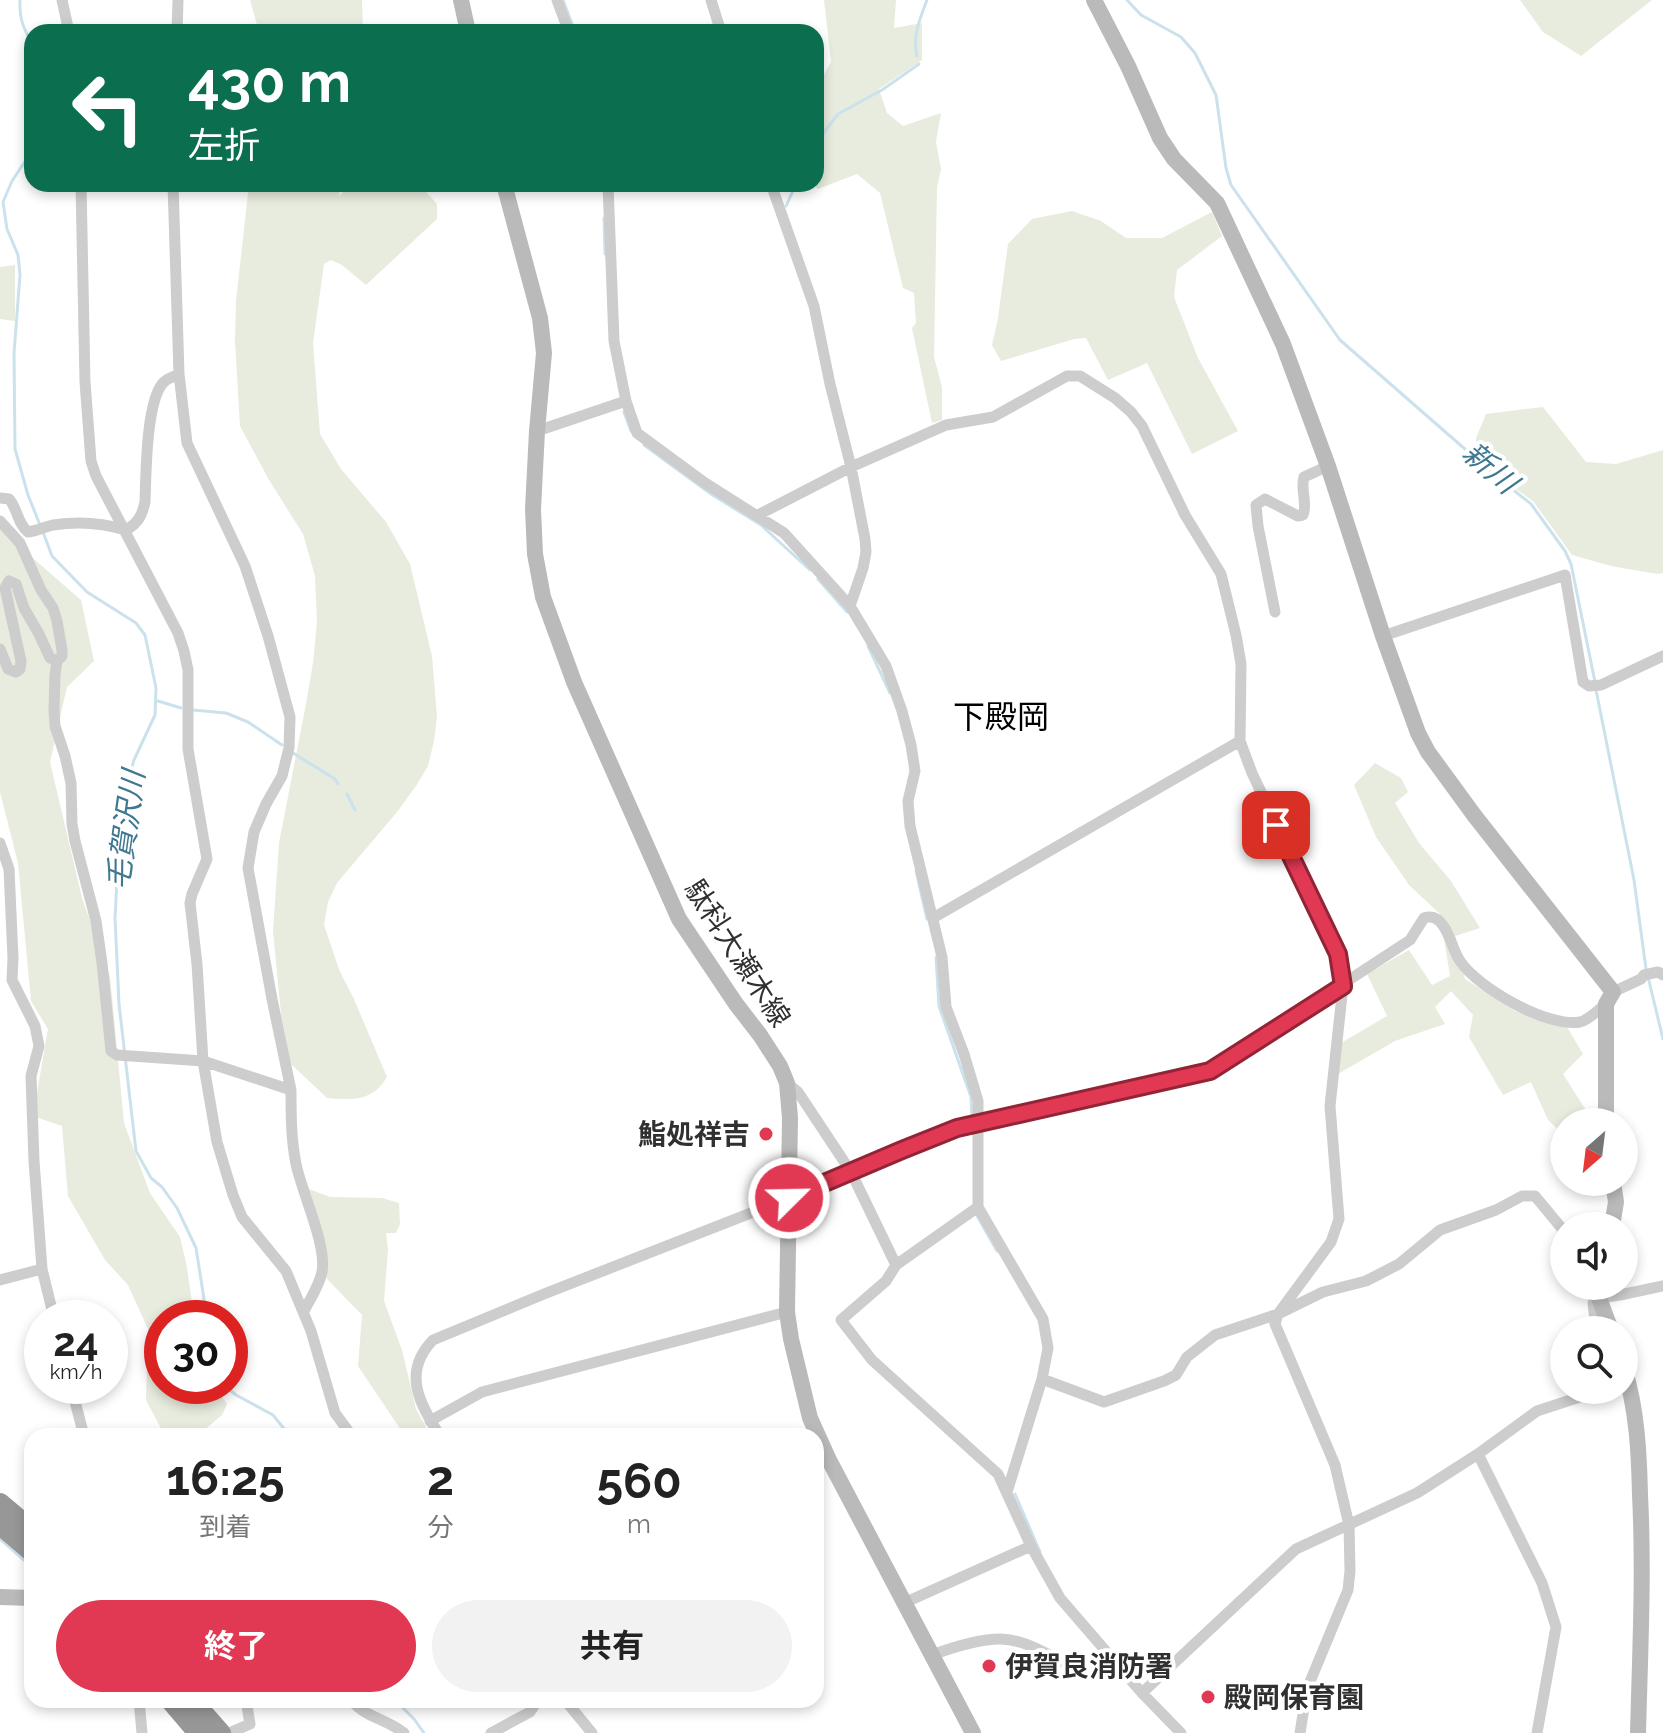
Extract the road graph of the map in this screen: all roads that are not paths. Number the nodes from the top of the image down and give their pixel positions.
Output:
1 (62, 0) edge
2 (178, 0) edge
3 (461, 0) edge
4 (557, 0) edge
5 (711, 0) edge
6 (1094, 0) edge
7 (67, 24) edge
8 (177, 24) edge
9 (466, 24) edge
10 (566, 24) edge
11 (718, 24) edge
12 (85, 192) edge
13 (173, 192) edge
14 (506, 192) edge
15 (608, 192) edge
16 (774, 192) edge
17 (179, 374) junction
18 (626, 401) junction
19 (537, 431) junction
20 (1328, 466) junction
21 (851, 467) junction
22 (0, 498) edge
23 (758, 515) junction
24 (0, 521) edge
25 (126, 530) junction
26 (850, 606) junction
27 (1275, 612) dead end
28 (1383, 636) junction
29 (0, 649) edge
30 (1663, 656) edge
31 (57, 661) junction
32 (1240, 741) junction
33 (0, 843) edge
34 (933, 918) junction
35 (1654, 974) edge
36 (1343, 986) junction
37 (1610, 998) junction
38 (203, 1061) junction
39 (787, 1083) junction
40 (291, 1090) junction
41 (1606, 1108) edge
42 (977, 1125) junction
43 (851, 1172) junction
44 (789, 1198) junction
45 (975, 1209) junction
46 (1550, 1214) edge
47 (896, 1265) junction
48 (42, 1269) junction
49 (0, 1280) edge
50 (1663, 1286) edge
51 (1638, 1291) edge
52 (50, 1300) edge
53 (304, 1311) junction
54 (787, 1312) junction
55 (1278, 1314) junction
56 (1042, 1379) junction
57 (76, 1404) edge
58 (1558, 1404) edge
59 (1632, 1404) edge
60 (430, 1421) junction
61 (82, 1428) edge
62 (346, 1428) edge
63 (435, 1428) edge
64 (815, 1428) edge
65 (824, 1449) edge
66 (1478, 1454) junction
67 (1007, 1492) junction
68 (0, 1503) edge
69 (24, 1523) edge
70 (0, 1525) edge
71 (1349, 1525) junction
72 (24, 1545) edge
73 (1031, 1546) junction
74 (0, 1597) edge
75 (24, 1598) edge
76 (904, 1603) junction
77 (932, 1655) junction
78 (1121, 1669) junction
79 (1142, 1693) junction
80 (140, 1708) edge
81 (177, 1708) edge
82 (199, 1708) edge
83 (247, 1708) edge
84 (358, 1708) edge
85 (533, 1708) edge
86 (572, 1708) edge
87 (142, 1733) edge
88 (198, 1733) edge
89 (221, 1733) edge
90 (229, 1733) edge
91 (404, 1733) edge
92 (491, 1733) edge
93 (592, 1733) edge
94 (973, 1733) edge
95 (1181, 1733) edge
96 (1300, 1733) edge
97 (1537, 1733) edge
98 (1638, 1733) edge

1 - 7 street
2 - 8 street
3 - 9 street
4 - 10 street
5 - 11 street
6 - 20 street
12 - 25 street
13 - 17 street
14 - 19 street, 駄科大瀬木線
15 - 18 street
16 - 21 street
17 - 25 street
17 - 40 street
18 - 19 street
18 - 23 street
19 - 39 street, 駄科大瀬木線
20 - 27 street
20 - 28 street
21 - 23 street
21 - 26 street
21 - 32 street
22 - 25 street
23 - 26 street
24 - 31 street
25 - 38 street
26 - 34 street
28 - 30 street
28 - 37 street
29 - 31 street
31 - 38 street
32 - 34 street
32 - 36 street
33 - 48 street
34 - 42 street
35 - 37 street
36 - 37 street
36 - 42 street
36 - 55 street
37 - 41 street
38 - 40 street
38 - 53 street
39 - 43 street
39 - 44 street, 駄科大瀬木線
40 - 53 street
42 - 43 street
42 - 45 street
43 - 44 street
43 - 47 street
44 - 54 street, 駄科大瀬木線
44 - 60 street
45 - 47 street
45 - 56 street
46 - 55 street
47 - 67 street
48 - 49 street
48 - 52 street
50 - 51 street
53 - 62 street
54 - 60 street
54 - 64 street, 駄科大瀬木線
55 - 56 street
55 - 71 street
56 - 67 street
57 - 61 street
58 - 66 street
59 - 98 street
60 - 63 street
65 - 76 street, 駄科大瀬木線
66 - 71 street
66 - 97 street
67 - 73 street
68 - 69 highway
70 - 72 highway
71 - 79 street
71 - 96 street
73 - 76 street
73 - 78 street
74 - 75 street
76 - 77 street, 駄科大瀬木線
77 - 78 street
77 - 94 street, 駄科大瀬木線
78 - 79 street
79 - 95 street
80 - 87 street
81 - 88 highway
82 - 89 highway
83 - 90 street
84 - 91 street
85 - 92 street
86 - 93 street

